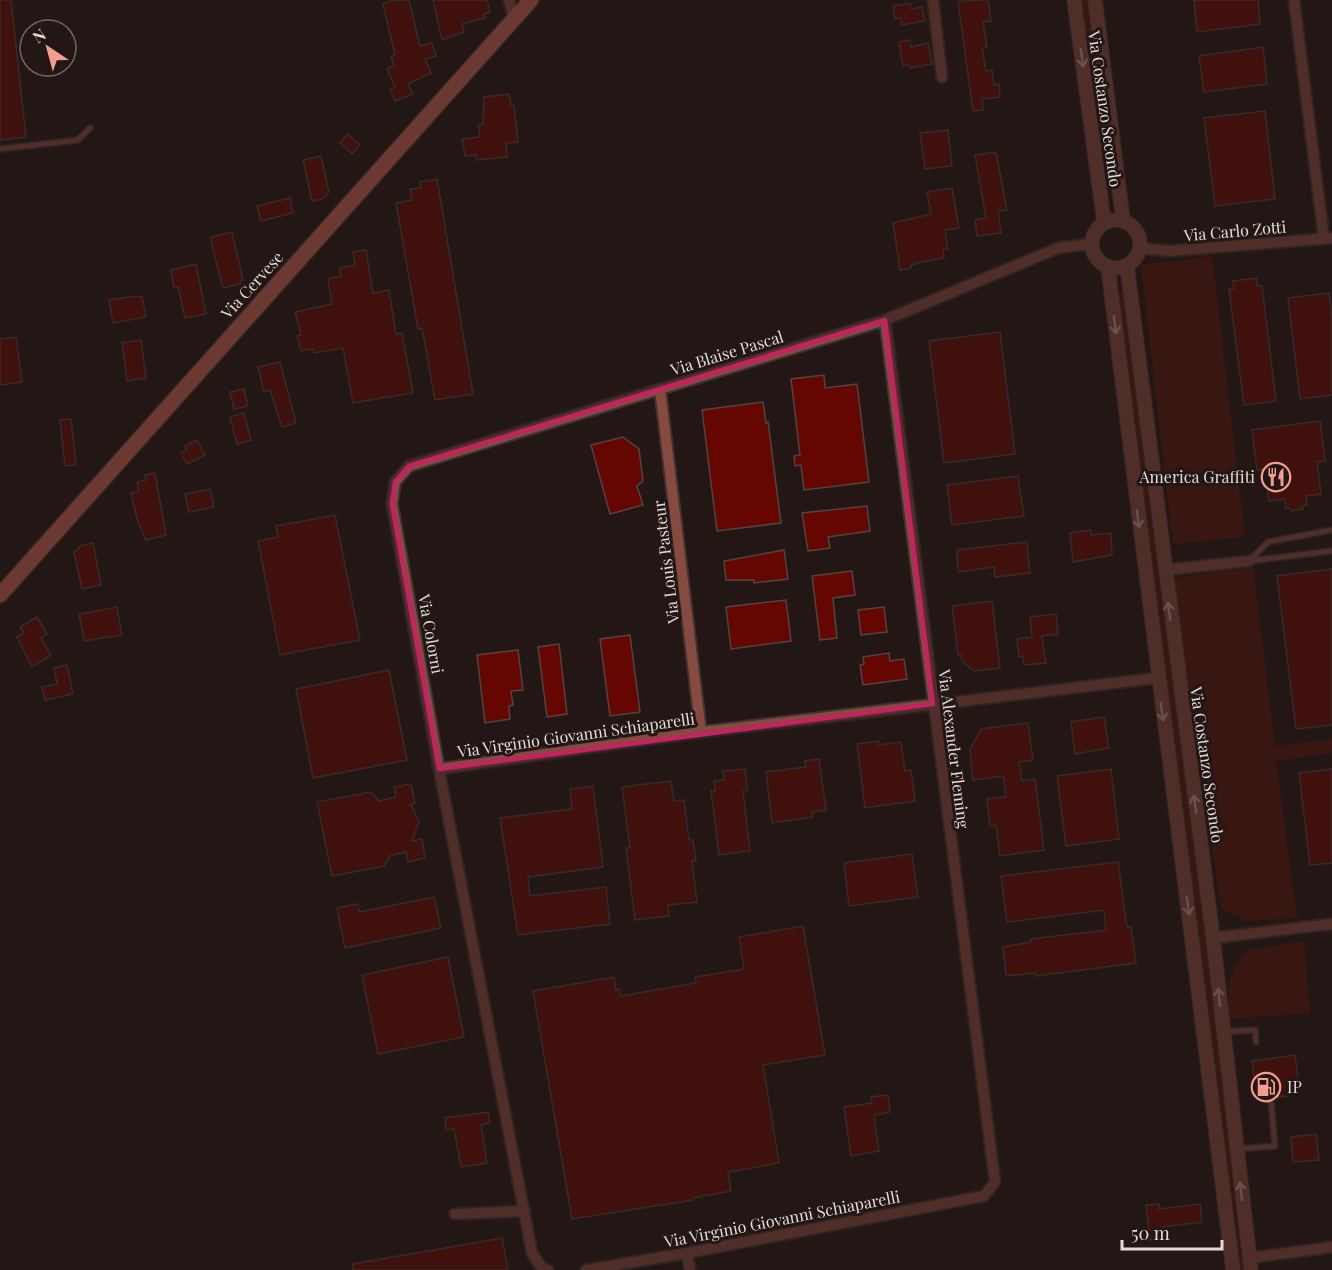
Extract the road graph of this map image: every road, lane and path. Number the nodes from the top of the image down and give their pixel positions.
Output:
1 (509, 0) edge
2 (531, 0) edge
3 (933, 0) edge
4 (1074, 0) edge
5 (1095, 0) edge
6 (1294, 0) edge
7 (514, 19) junction
8 (942, 77) dead end
9 (90, 128) dead end
10 (0, 149) edge
11 (1123, 220) junction
12 (1104, 222) junction
13 (1328, 238) edge
14 (1091, 243) junction
15 (1140, 248) junction
16 (1126, 266) junction
17 (1108, 267) junction
18 (885, 320) junction
19 (660, 389) junction
20 (392, 504) joint
21 (1332, 530) edge
22 (1332, 551) edge
23 (1249, 561) junction
24 (1164, 570) junction
25 (0, 595) edge
26 (1157, 678) junction
27 (933, 704) junction
28 (701, 732) junction
29 (440, 769) junction
30 (1332, 924) edge
31 (1213, 938) junction
32 (1222, 1032) junction
33 (1256, 1042) dead end
34 (1271, 1101) dead end
35 (1235, 1150) junction
36 (984, 1196) joint
37 (525, 1212) junction
38 (455, 1214) dead end
39 (1332, 1247) edge
40 (687, 1253) junction
41 (536, 1258) junction
42 (1250, 1264) edge
43 (537, 1270) edge
44 (548, 1270) edge
45 (586, 1270) edge
46 (690, 1270) edge
47 (1233, 1270) edge

1 - 7 street
2 - 7 main road, Via Cervese
3 - 8 street
4 -> 12 street, Via Costanzo Secondo
5 - 11 street, Via Costanzo Secondo
6 - 13 street
7 - 25 main road, Via Cervese
9 - 10 lane
11 - 12 street
11 - 15 street
12 - 14 street
13 - 15 street, Via Carlo Zotti
14 - 17 street
14 - 18 street, Via Blaise Pascal
15 - 16 street
16 - 17 street
16 - 24 street, Via Costanzo Secondo
17 -> 26 street
18 - 19 street, Via Blaise Pascal
18 - 27 street, Via Alexander Fleming
19 - 20 street, Via Blaise Pascal
19 - 28 street, Via Louis Pasteur
20 - 29 street, Via Colorni
21 - 23 lane
22 - 23 lane
23 - 24 street
31 -> 24 street, Via Costanzo Secondo
26 - 27 street, Via Virginio Giovanni Schiaparelli
26 -> 47 street
27 - 28 street, Via Virginio Giovanni Schiaparelli
27 - 36 street, Via Alexander Fleming
28 - 29 street, Via Virginio Giovanni Schiaparelli
29 - 37 street, Via Virginio Giovanni Schiaparelli
30 - 31 street
32 -> 31 street, Via Costanzo Secondo
32 - 33 lane
32 - 35 street, Via Costanzo Secondo
34 - 35 lane
42 -> 35 street, Via Costanzo Secondo
36 - 40 street, Via Virginio Giovanni Schiaparelli
37 - 38 street
37 - 41 street, Via Virginio Giovanni Schiaparelli
39 - 42 street
40 - 45 street, Via Virginio Giovanni Schiaparelli
40 - 46 street
41 - 43 street
41 - 44 street, Via Virginio Giovanni Schiaparelli

